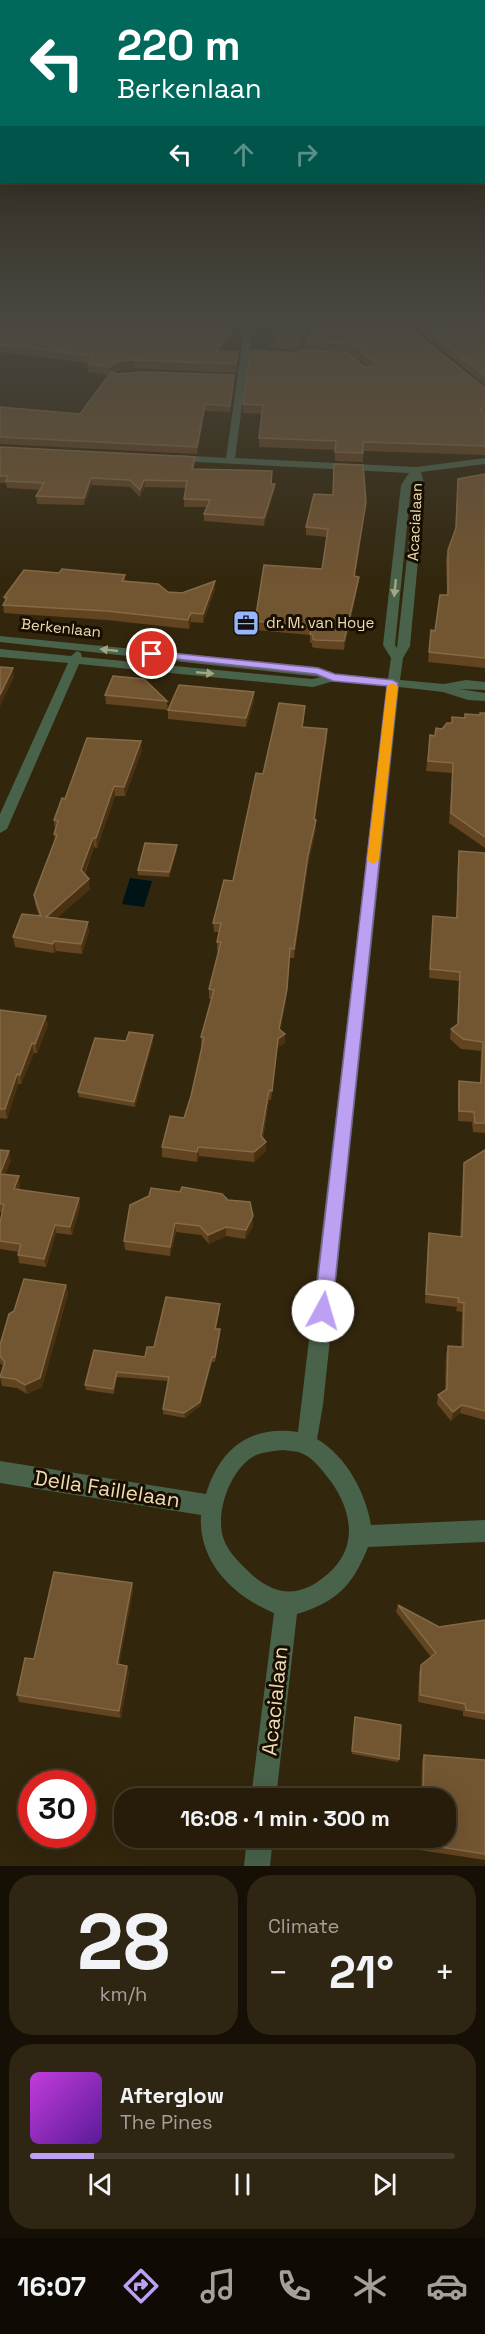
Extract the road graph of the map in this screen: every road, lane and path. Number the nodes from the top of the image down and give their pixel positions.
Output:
1 (237, 412) edge
2 (163, 457) edge
3 (230, 460) junction
4 (485, 461) edge
5 (416, 470) junction
6 (0, 639) edge
7 (81, 647) junction
8 (0, 653) edge
9 (74, 661) junction
10 (333, 677) junction
11 (393, 683) junction
12 (485, 686) edge
13 (444, 688) junction
14 (485, 697) edge
15 (0, 830) edge
16 (306, 1444) junction
17 (0, 1472) edge
18 (213, 1506) junction
19 (485, 1531) edge
20 (360, 1537) junction
21 (287, 1604) junction
22 (265, 1788) edge
23 (259, 1848) edge
24 (257, 1866) edge

1 - 3 street
2 - 3 street
3 - 5 street
4 - 5 street
5 - 11 street, Acacialaan
6 - 7 street, Berkenlaan
7 - 9 street
10 -> 7 street, Berkenlaan
8 - 9 street, Berkenlaan
9 -> 10 street, Berkenlaan
9 - 15 street
10 - 11 street, Berkenlaan
11 - 13 street, Berkenlaan
11 - 16 street, Acacialaan
12 - 13 street, Berkenlaan
13 - 14 street, Berkenlaan
16 - 18 street
16 - 20 street
17 - 18 street, Della Faillelaan
18 - 21 street
19 - 20 street
20 - 21 street
21 - 22 street, Acacialaan
23 - 24 street

